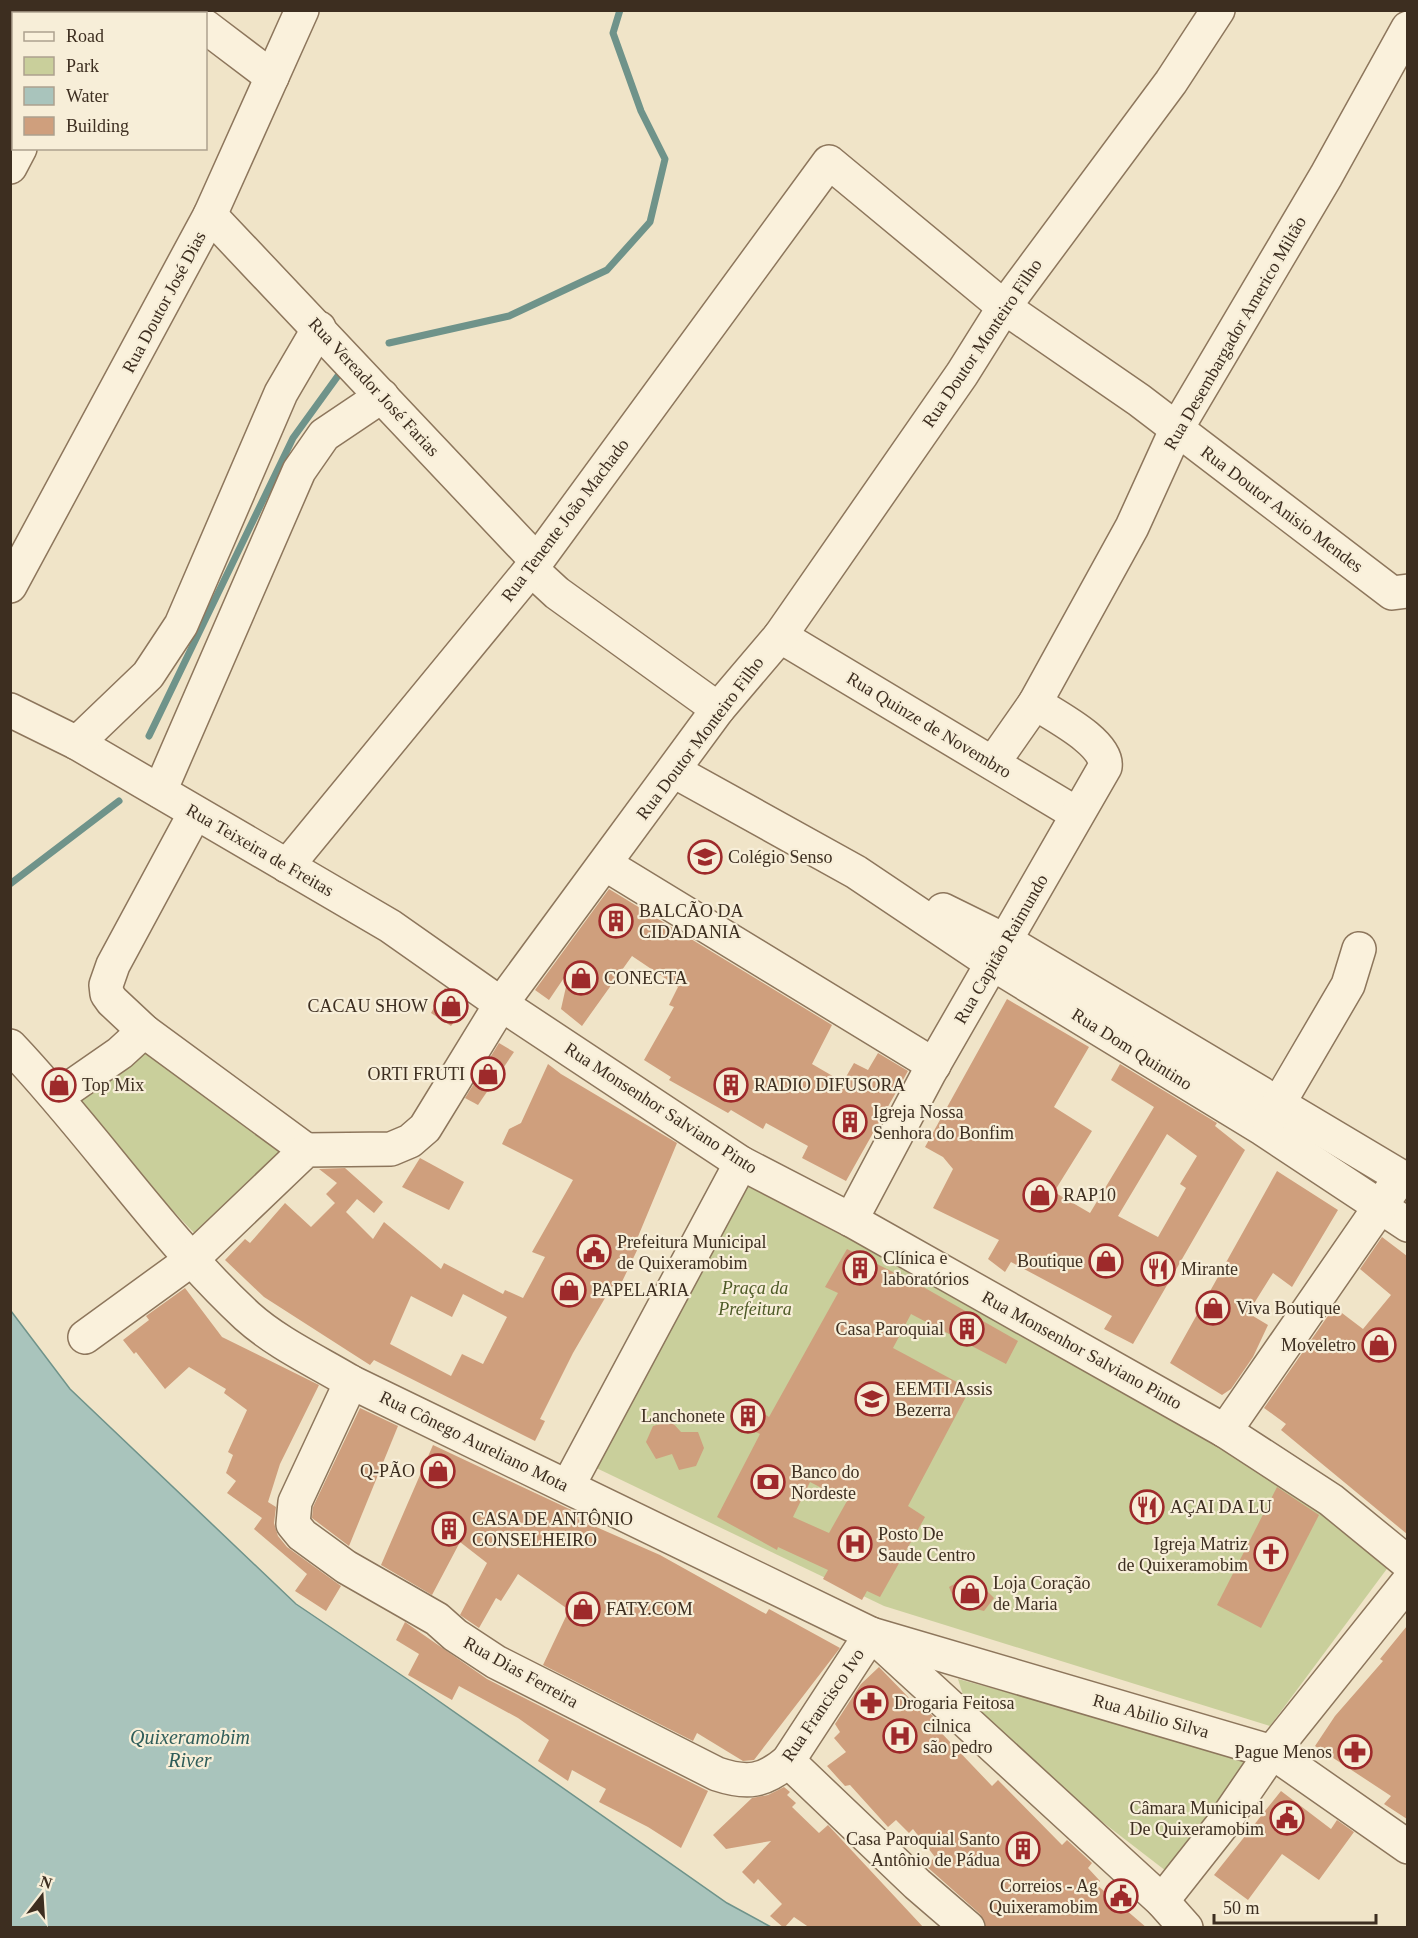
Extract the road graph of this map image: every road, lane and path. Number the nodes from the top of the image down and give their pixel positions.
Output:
1 (302, 10) edge
2 (1218, 10) edge
3 (207, 28) edge
4 (1407, 28) edge
5 (272, 77) junction
6 (19, 150) edge
7 (829, 162) joint
8 (10, 167) edge
9 (210, 215) junction
10 (1004, 307) junction
11 (319, 328) junction
12 (382, 396) junction
13 (1177, 428) junction
14 (534, 565) junction
15 (11, 586) edge
16 (1400, 592) edge
17 (780, 636) junction
18 (1035, 703) junction
19 (718, 709) junction
20 (10, 710) edge
21 (77, 743) junction
22 (993, 763) junction
23 (674, 771) junction
24 (160, 791) junction
25 (195, 813) junction
26 (1077, 814) junction
27 (605, 864) junction
28 (287, 866) junction
29 (1359, 949) dead end
30 (999, 952) junction
31 (501, 1004) junction
32 (144, 1031) junction
33 (10, 1046) edge
34 (934, 1065) junction
35 (58, 1096) junction
36 (1271, 1116) junction
37 (306, 1150) junction
38 (741, 1162) junction
39 (1404, 1179) edge
40 (1381, 1207) junction
41 (851, 1220) junction
42 (1407, 1225) edge
43 (191, 1260) junction
44 (85, 1337) dead end
45 (351, 1382) junction
46 (1225, 1431) junction
47 (568, 1486) junction
48 (1407, 1563) edge
49 (1407, 1582) edge
50 (871, 1634) junction
51 (1272, 1752) junction
52 (780, 1768) junction
53 (1407, 1847) edge
54 (1162, 1900) junction
55 (969, 1928) edge
56 (1186, 1928) edge

1 - 5 street, Rua Doutor José Dias
2 - 10 street, Rua Doutor Monteiro Filho
3 - 5 street
4 - 13 street, Rua Desembargador Americo Miltão
5 - 9 street, Rua Doutor José Dias
6 - 8 street
7 - 10 street, Rua Doutor Anisio Mendes
7 - 14 street, Rua Tenente João Machado
9 - 11 street, Rua Vereador José Farias
9 - 15 street, Rua Doutor José Dias
10 - 13 street, Rua Doutor Anisio Mendes
10 - 17 street, Rua Doutor Monteiro Filho
11 - 12 street, Rua Vereador José Farias
11 - 21 street
12 - 14 street, Rua Vereador José Farias
12 - 24 street
13 - 16 street, Rua Doutor Anisio Mendes
13 - 18 street, Rua Desembargador Americo Miltão
14 - 19 street, Rua Vereador José Farias
14 - 28 street, Rua Tenente João Machado
17 - 19 street, Rua Doutor Monteiro Filho
17 - 22 street, Rua Quinze de Novembro
18 - 22 street, Rua Desembargador Americo Miltão
18 - 26 street, Rua Capitão Raimundo
19 - 23 street, Rua Doutor Monteiro Filho
20 - 21 street, Rua Teixeira de Freitas
21 - 24 street, Rua Teixeira de Freitas
22 - 26 street, Rua Quinze de Novembro
23 - 27 street, Rua Doutor Monteiro Filho
23 - 30 street, Rua Dom Quintino
24 - 25 street, Rua Teixeira de Freitas
25 - 28 street, Rua Teixeira de Freitas
25 - 32 street
26 - 30 street, Rua Capitão Raimundo
27 - 31 street, Rua Doutor Monteiro Filho
27 - 34 street
28 - 31 street, Rua Teixeira de Freitas
29 - 36 street
30 - 34 street, Rua Capitão Raimundo
30 - 36 street, Rua Dom Quintino
31 - 37 street, Rua Doutor Monteiro Filho
31 - 38 street, Rua Monsenhor Salviano Pinto
32 - 35 street
32 - 37 street
33 - 35 street, Rua Cônego Aureliano Mota
34 - 41 street, Rua Capitão Raimundo
35 - 43 street, Rua Cônego Aureliano Mota
36 - 39 street, Rua Dom Quintino
36 - 40 street, Rua Dom Quintino
37 - 43 street
38 - 41 street, Rua Monsenhor Salviano Pinto
38 - 47 street
39 - 40 street
40 - 42 street, Rua Dom Quintino
40 - 46 street
41 - 46 street, Rua Monsenhor Salviano Pinto
43 - 44 street
43 - 45 street, Rua Cônego Aureliano Mota
45 - 47 street, Rua Cônego Aureliano Mota
45 - 52 street, Rua Dias Ferreira
46 - 48 street, Rua Monsenhor Salviano Pinto
47 - 50 street, Rua Cônego Aureliano Mota
49 - 51 street
50 - 51 street, Rua Abilio Silva
50 - 52 street, Rua Francisco Ivo
50 - 54 street, Rua Cônego Aureliano Mota
51 - 53 street, Rua Abilio Silva
51 - 54 street
52 - 55 street
54 - 56 street, Rua Cônego Aureliano Mota

